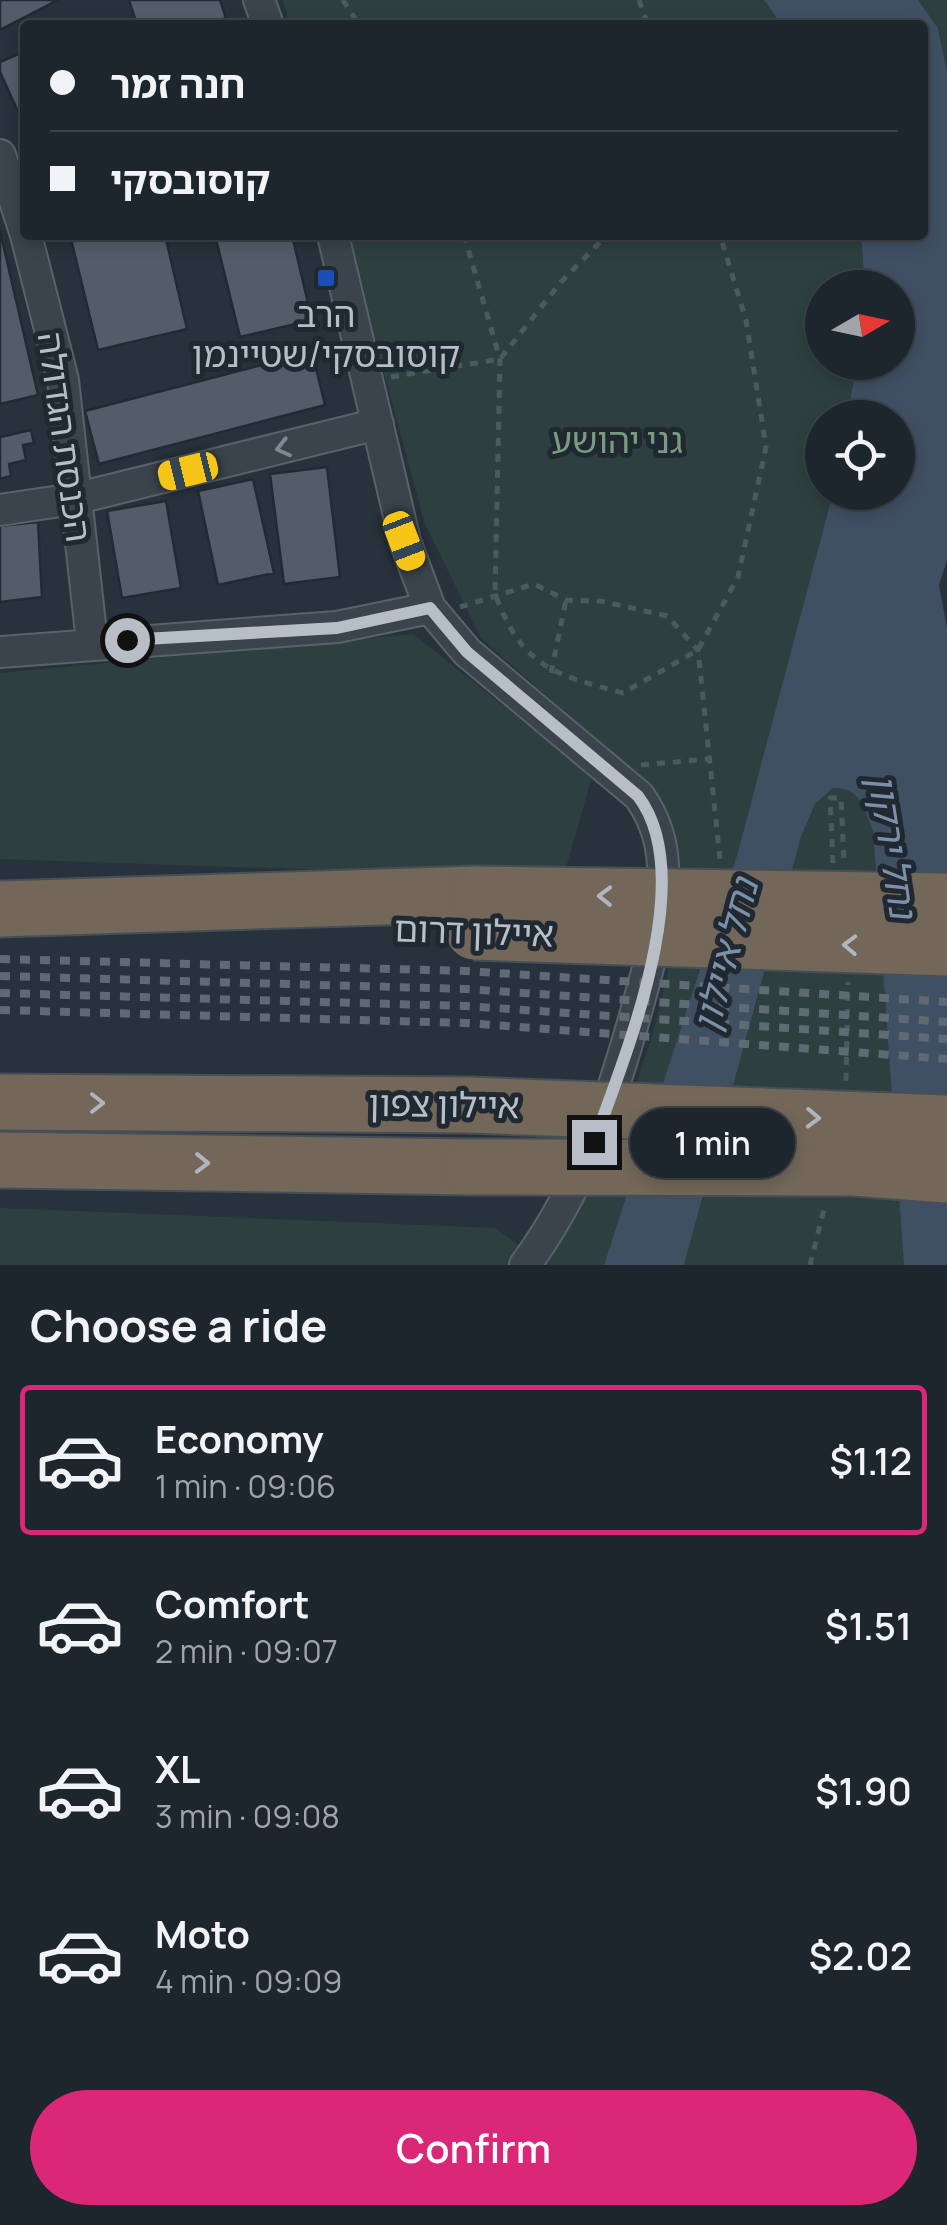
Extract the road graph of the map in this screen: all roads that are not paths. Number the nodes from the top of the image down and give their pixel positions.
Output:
1 (0, 155) edge
2 (20, 218) edge
3 (27, 240) edge
4 (334, 240) edge
5 (378, 424) junction
6 (74, 498) junction
7 (0, 510) edge
8 (433, 612) junction
9 (92, 642) junction
10 (0, 652) edge
11 (947, 901) edge
12 (0, 913) edge
13 (475, 913) junction
14 (947, 948) edge
15 (0, 1102) edge
16 (947, 1123) edge
17 (0, 1160) edge
18 (854, 1168) junction
19 (947, 1174) edge
20 (947, 1192) edge
21 (525, 1265) edge

1 - 2 street, הכנסת הגדולה
3 - 6 street, הכנסת הגדולה
4 - 5 street
5 -> 6 street
5 - 8 street
6 - 7 street
6 - 9 street, הכנסת הגדולה
8 - 9 street
8 - 21 street
9 - 10 street
11 -> 13 highway, bridge
12 - 13 highway
14 -> 13 highway, איילון דרום, bridge
15 -> 16 highway, איילון צפון, bridge
17 -> 18 highway, bridge
18 - 19 highway, bridge
18 - 20 highway, bridge

